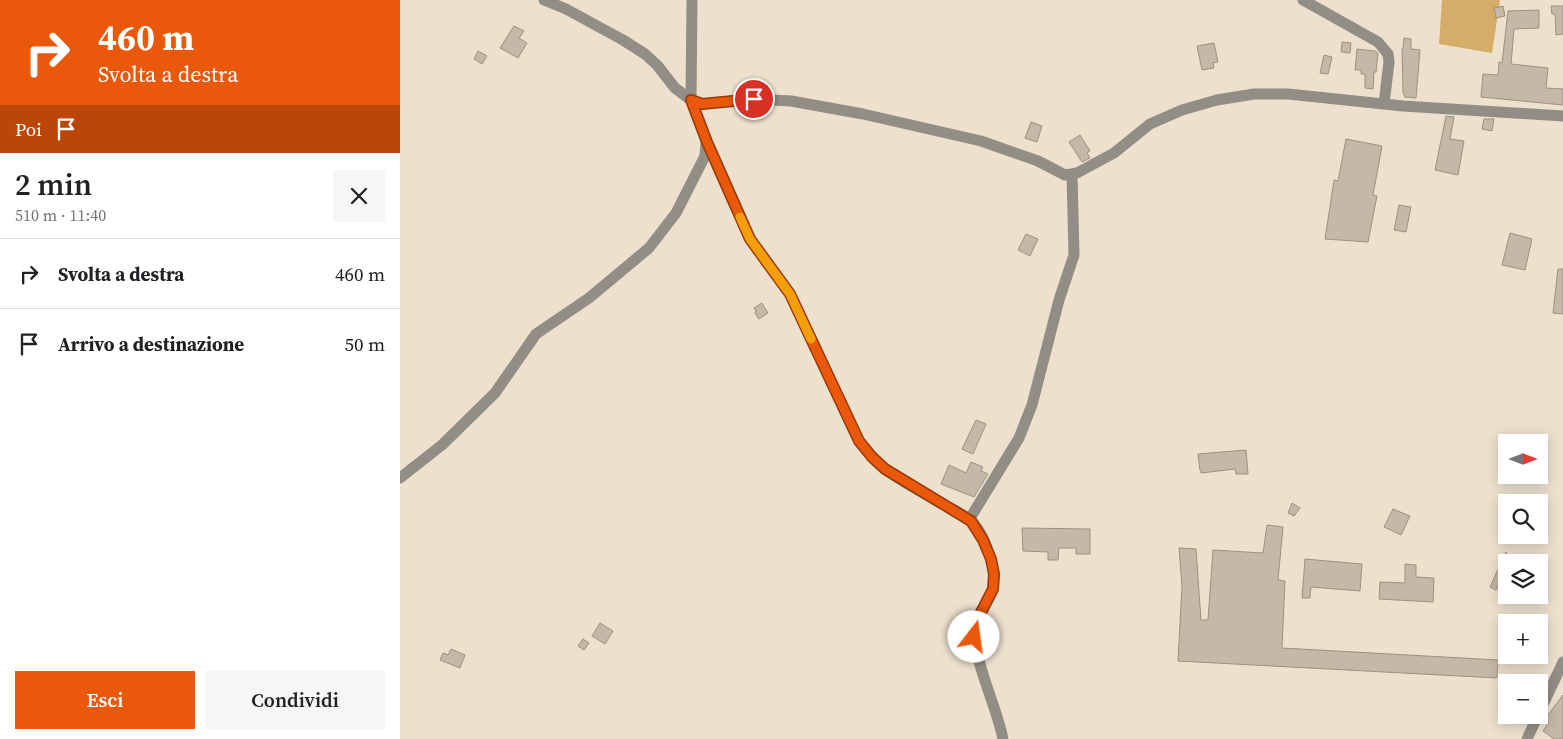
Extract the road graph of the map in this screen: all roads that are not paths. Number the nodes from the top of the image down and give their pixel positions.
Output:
1 (544, 0) edge
2 (692, 0) edge
3 (1302, 0) edge
4 (691, 100) junction
5 (1384, 104) junction
6 (1563, 116) edge
7 (707, 142) junction
8 (1072, 174) junction
9 (400, 478) edge
10 (969, 520) junction
11 (1563, 662) edge
12 (1548, 693) edge
13 (1534, 724) edge
14 (1003, 739) edge
15 (1527, 739) edge

1 - 4 street
2 - 4 street
3 - 5 street
4 - 7 street
4 - 8 street
5 - 6 street
5 - 8 street
7 - 9 street
7 - 10 street
8 - 10 street
10 - 14 street
11 - 12 street
13 - 15 street

